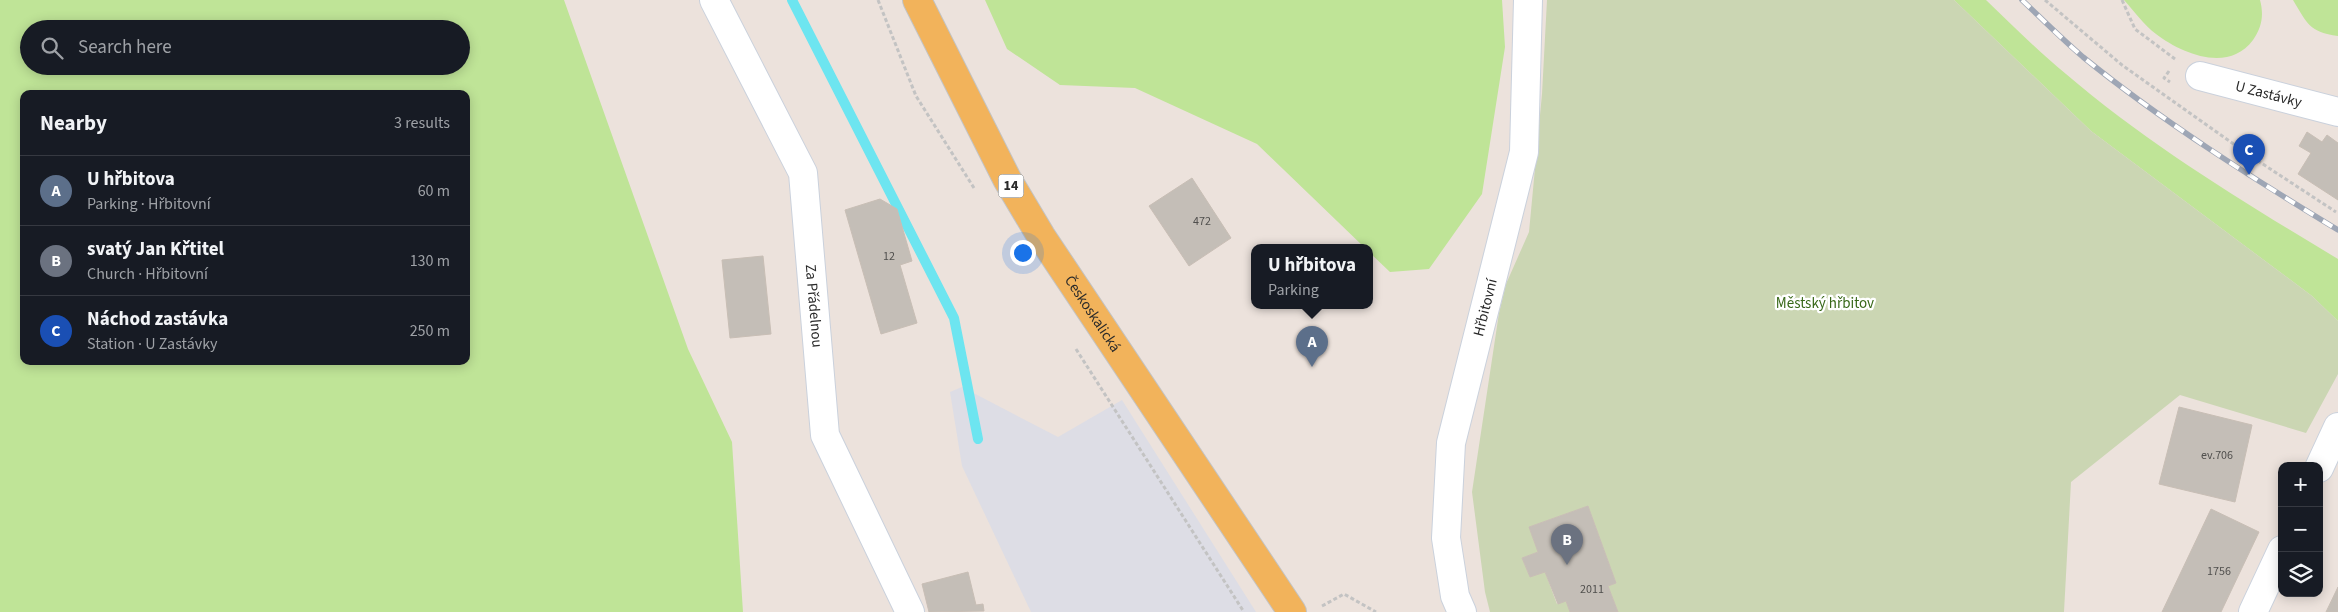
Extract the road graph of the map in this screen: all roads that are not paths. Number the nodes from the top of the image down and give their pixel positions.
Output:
1 (714, 0) edge
2 (916, 0) edge
3 (1528, 0) edge
4 (2200, 76) road end
5 (2338, 112) edge
6 (2338, 427) edge
7 (2322, 462) edge
8 (2281, 552) edge
9 (1305, 611) edge
10 (910, 612) edge
11 (1462, 612) edge
12 (2253, 612) edge

1 - 10 street, Za Přádelnou
2 - 9 main road, Českoskalická / 14
3 - 11 street, Hřbitovní
4 - 5 street, U Zastávky
6 - 7 street
8 - 12 street

